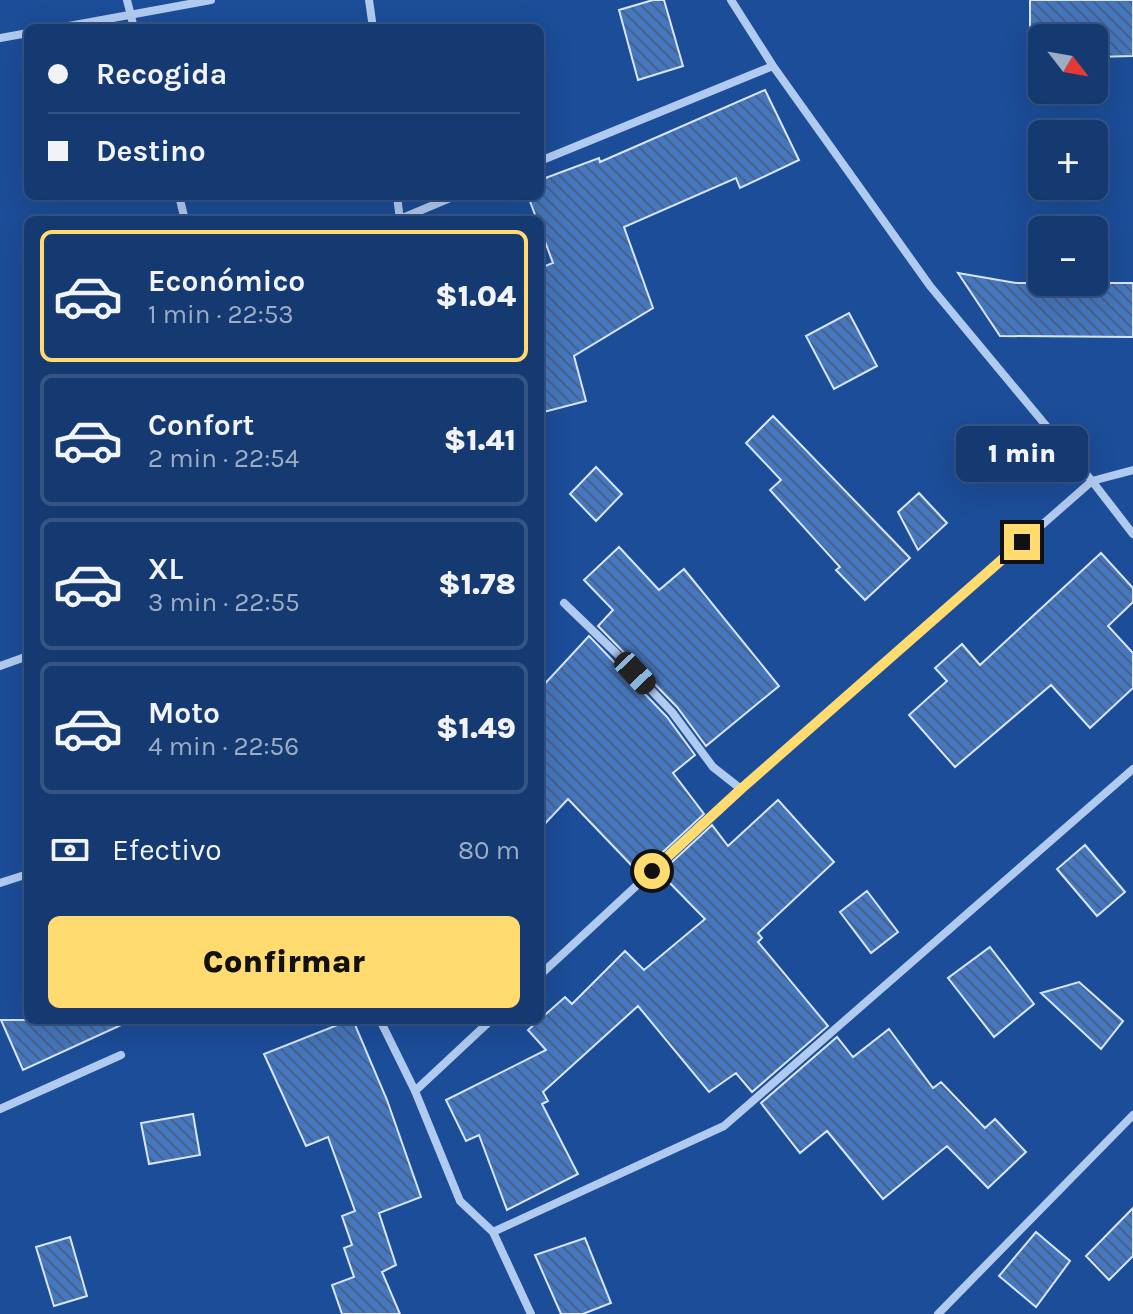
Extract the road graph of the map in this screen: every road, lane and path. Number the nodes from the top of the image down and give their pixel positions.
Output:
1 (127, 0) edge
2 (211, 0) edge
3 (369, 0) edge
4 (731, 0) edge
5 (131, 15) junction
6 (80, 24) edge
7 (133, 24) edge
8 (372, 24) edge
9 (24, 34) edge
10 (0, 38) edge
11 (773, 66) junction
12 (544, 159) edge
13 (445, 200) edge
14 (407, 216) edge
15 (1133, 470) edge
16 (1092, 481) junction
17 (1133, 534) edge
18 (564, 603) dead end
19 (24, 657) edge
20 (0, 666) edge
21 (1133, 769) edge
22 (741, 789) junction
23 (24, 875) edge
24 (0, 883) edge
25 (544, 971) edge
26 (382, 1024) edge
27 (487, 1024) edge
28 (121, 1055) dead end
29 (415, 1091) junction
30 (0, 1109) edge
31 (1133, 1115) edge
32 (493, 1232) junction
33 (531, 1314) edge
34 (938, 1314) edge

1 - 5 street
2 - 5 street
3 - 8 street
4 - 11 street
5 - 6 street
5 - 7 street
9 - 10 street
11 - 12 street
11 - 16 street
13 - 14 street
15 - 16 street
16 - 17 street
16 - 22 street
18 - 22 street
19 - 20 street
21 - 32 street
22 - 25 street
23 - 24 street
26 - 29 street
27 - 29 street
28 - 30 street
29 - 32 street
31 - 34 street
32 - 33 street

